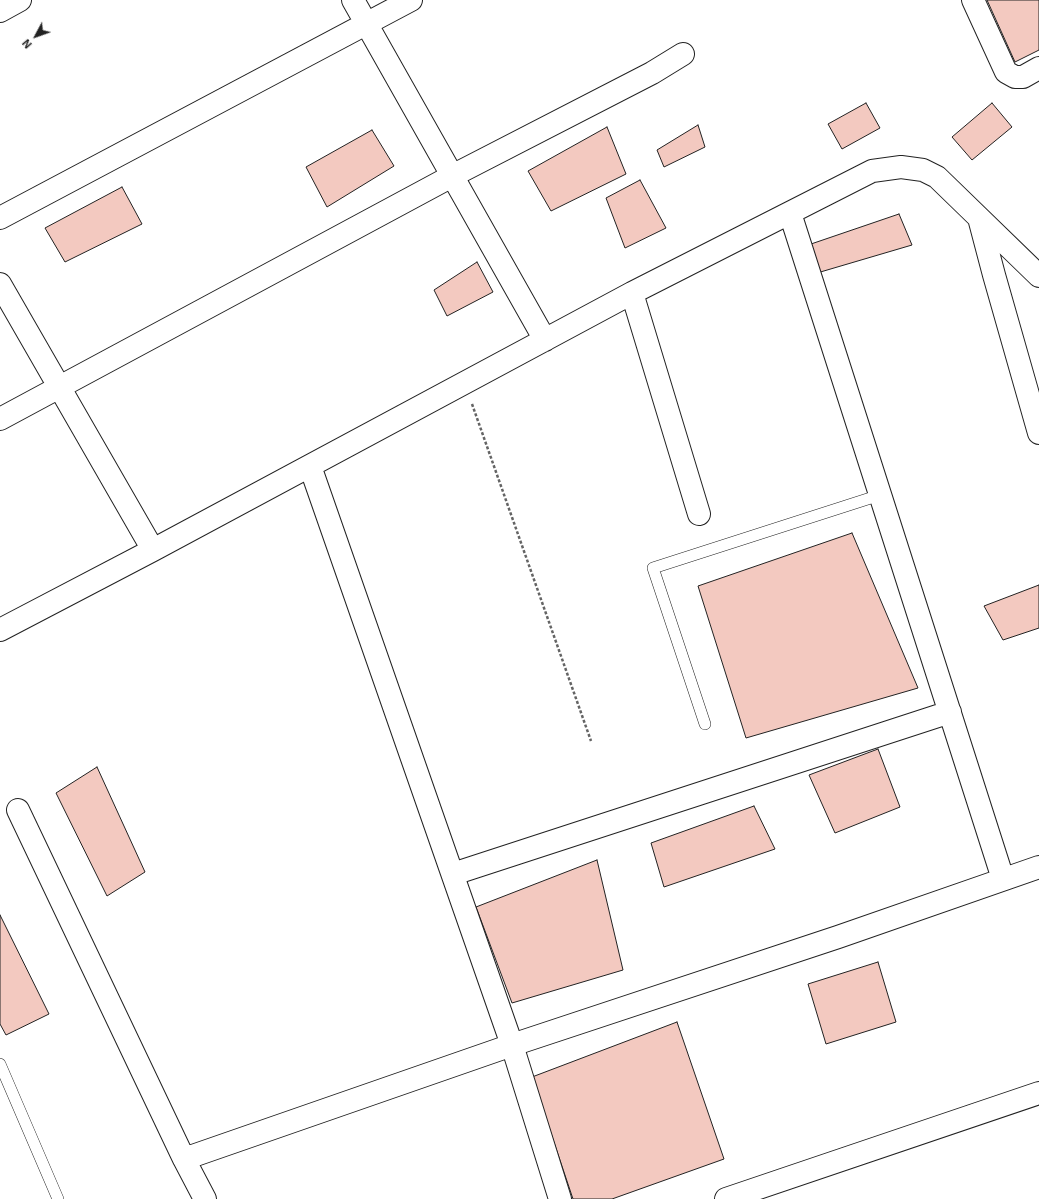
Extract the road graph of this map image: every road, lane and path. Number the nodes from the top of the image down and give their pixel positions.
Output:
1 (20, 0) edge
2 (353, 0) edge
3 (411, 0) edge
4 (973, 0) edge
5 (0, 11) edge
6 (367, 25) junction
7 (683, 54) dead end
8 (1039, 68) edge
9 (452, 176) junction
10 (790, 213) junction
11 (0, 218) edge
12 (979, 218) junction
13 (1039, 276) edge
14 (0, 284) edge
15 (632, 293) junction
16 (545, 340) junction
17 (464, 383) junction
18 (60, 387) junction
19 (0, 419) edge
20 (1039, 433) edge
21 (310, 466) junction
22 (880, 494) junction
23 (700, 514) dead end
24 (153, 550) junction
25 (0, 630) edge
26 (950, 712) junction
27 (704, 724) dead end
28 (591, 741) dead end
29 (18, 810) dead end
30 (1039, 867) edge
31 (453, 874) junction
32 (1003, 879) junction
33 (512, 1045) junction
34 (0, 1064) edge
35 (1039, 1093) edge
36 (184, 1159) junction
37 (58, 1199) edge
38 (205, 1199) edge
39 (560, 1199) edge
40 (726, 1199) edge

1 - 5 street
2 - 6 street
3 - 6 street
4 - 8 street
6 - 9 street
6 - 11 street
7 - 9 street
9 - 16 street
9 - 18 street
10 - 12 street
10 - 15 street
10 - 22 street
12 - 13 street
12 - 20 street
14 - 18 street
15 - 16 street
15 - 23 street
16 - 17 street
17 - 21 street
17 - 28 path
18 - 19 street
18 - 24 street
21 - 24 street
21 - 31 street
22 - 26 street
22 - 27 lane
24 - 25 street
26 - 31 street
26 - 32 street
29 - 36 street
30 - 32 street
31 - 33 street
32 - 33 street
33 - 36 street
33 - 39 street
34 - 37 lane
35 - 40 street
36 - 38 street

